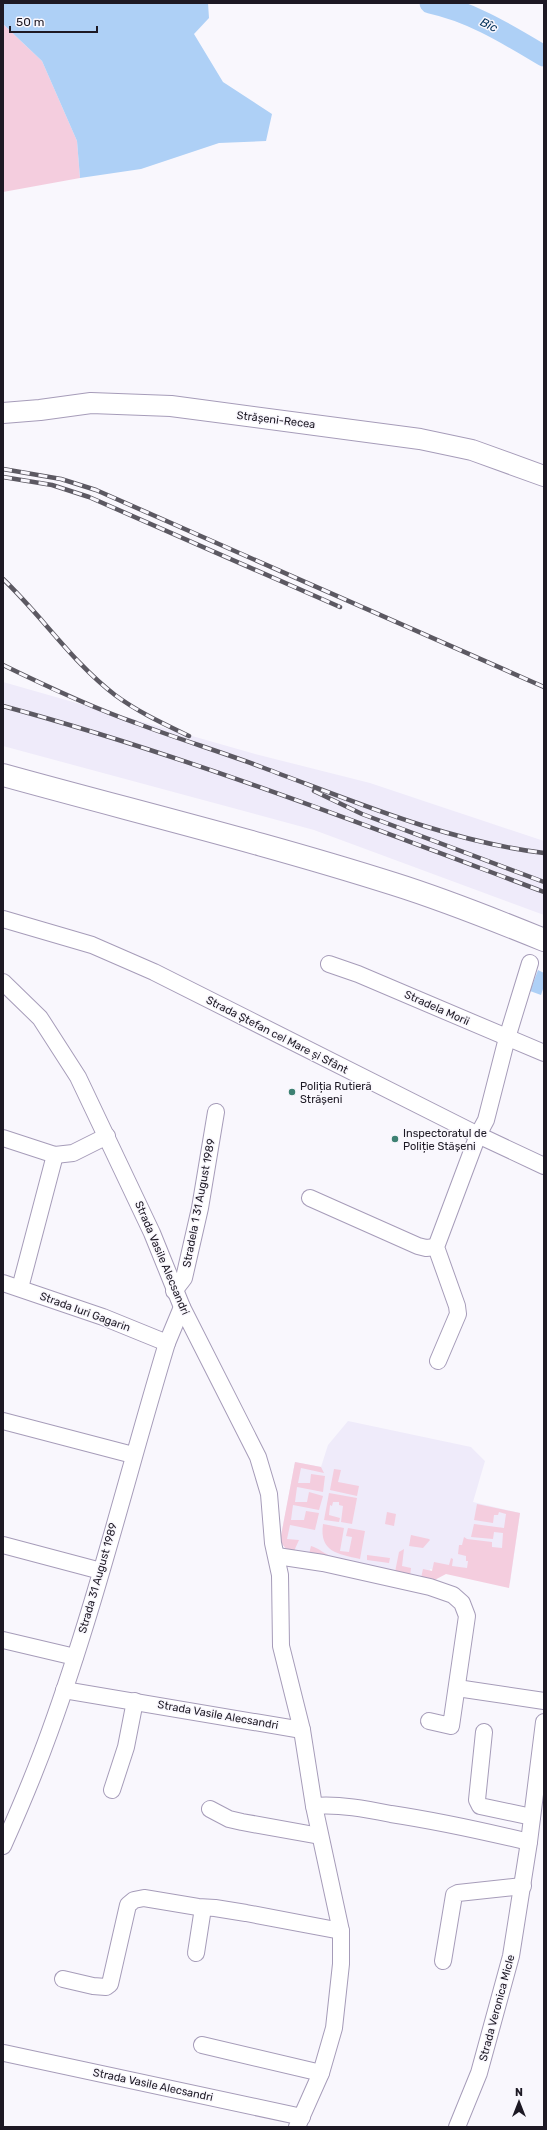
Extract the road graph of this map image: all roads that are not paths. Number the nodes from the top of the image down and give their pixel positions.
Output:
1 (3, 413) edge
2 (544, 476) edge
3 (3, 761) edge
4 (3, 775) edge
5 (3, 919) edge
6 (544, 925) edge
7 (544, 940) edge
8 (530, 963) dead end
9 (329, 964) dead end
10 (3, 982) edge
11 (507, 1038) junction
12 (544, 1054) edge
13 (216, 1112) dead end
14 (478, 1135) junction
15 (107, 1136) junction
16 (3, 1138) edge
17 (55, 1155) junction
18 (544, 1166) edge
19 (310, 1198) dead end
20 (436, 1247) junction
21 (3, 1283) edge
22 (20, 1288) junction
23 (174, 1291) junction
24 (182, 1307) junction
25 (167, 1343) junction
26 (438, 1361) dead end
27 (3, 1421) edge
28 (133, 1455) junction
29 (3, 1545) edge
30 (277, 1556) junction
31 (101, 1571) junction
32 (3, 1640) edge
33 (75, 1657) junction
34 (457, 1688) junction
35 (64, 1690) junction
36 (135, 1700) junction
37 (544, 1701) edge
38 (429, 1720) dead end
39 (544, 1722) edge
40 (302, 1730) junction
41 (484, 1732) dead end
42 (112, 1790) dead end
43 (314, 1806) junction
44 (210, 1809) dead end
45 (532, 1817) junction
46 (320, 1836) junction
47 (530, 1842) junction
48 (3, 1846) edge
49 (523, 1886) junction
50 (203, 1908) junction
51 (341, 1931) junction
52 (196, 1953) dead end
53 (443, 1961) dead end
54 (63, 1979) dead end
55 (202, 2045) dead end
56 (4, 2053) dead end
57 (321, 2073) junction
58 (299, 2122) edge
59 (457, 2127) edge

1 - 2 main road, Strășeni-Recea
3 - 6 highway
4 - 7 highway
5 - 14 street, Strada Ștefan cel Mare și Sfânt
8 - 11 street
9 - 11 street, Stradela Morii
10 - 15 street, Strada Vasile Alecsandri
11 - 12 street, Stradela Morii
11 - 14 street
13 - 23 street, Stradela 1 31 August 1989
14 - 18 street, Strada Ștefan cel Mare și Sfânt
14 - 20 street
15 - 17 street
15 - 23 street, Strada Vasile Alecsandri
16 - 17 street
17 - 22 street
19 - 20 street
20 - 26 street
21 - 22 street, Strada Iuri Gagarin
22 - 25 street, Strada Iuri Gagarin
23 - 24 street, Strada Vasile Alecsandri
24 - 25 street, Strada 31 August 1989
24 - 30 street, Strada Vasile Alecsandri
25 - 28 street, Strada 31 August 1989
27 - 28 street
28 - 31 street, Strada 31 August 1989
29 - 31 street
30 - 34 street
30 - 40 street, Strada Vasile Alecsandri
31 - 33 street, Strada 31 August 1989
32 - 33 street
33 - 35 street, Strada 31 August 1989
34 - 37 street
34 - 38 street
35 - 36 street, Strada Vasile Alecsandri
35 - 48 street, Strada 31 August 1989
36 - 40 street, Strada Vasile Alecsandri
36 - 42 street
39 - 45 street, Strada Veronica Micle
40 - 43 street, Strada Vasile Alecsandri
41 - 45 street
43 - 46 street, Strada Vasile Alecsandri
43 - 47 street
44 - 46 street
45 - 47 street, Strada Veronica Micle
46 - 51 street, Strada Vasile Alecsandri
47 - 49 street, Strada Veronica Micle
49 - 53 street
49 - 59 street, Strada Veronica Micle
50 - 51 street
50 - 52 street
50 - 54 street
51 - 57 street, Strada Vasile Alecsandri
55 - 57 street
56 - 58 street, Strada Vasile Alecsandri
57 - 58 street, Strada Vasile Alecsandri

